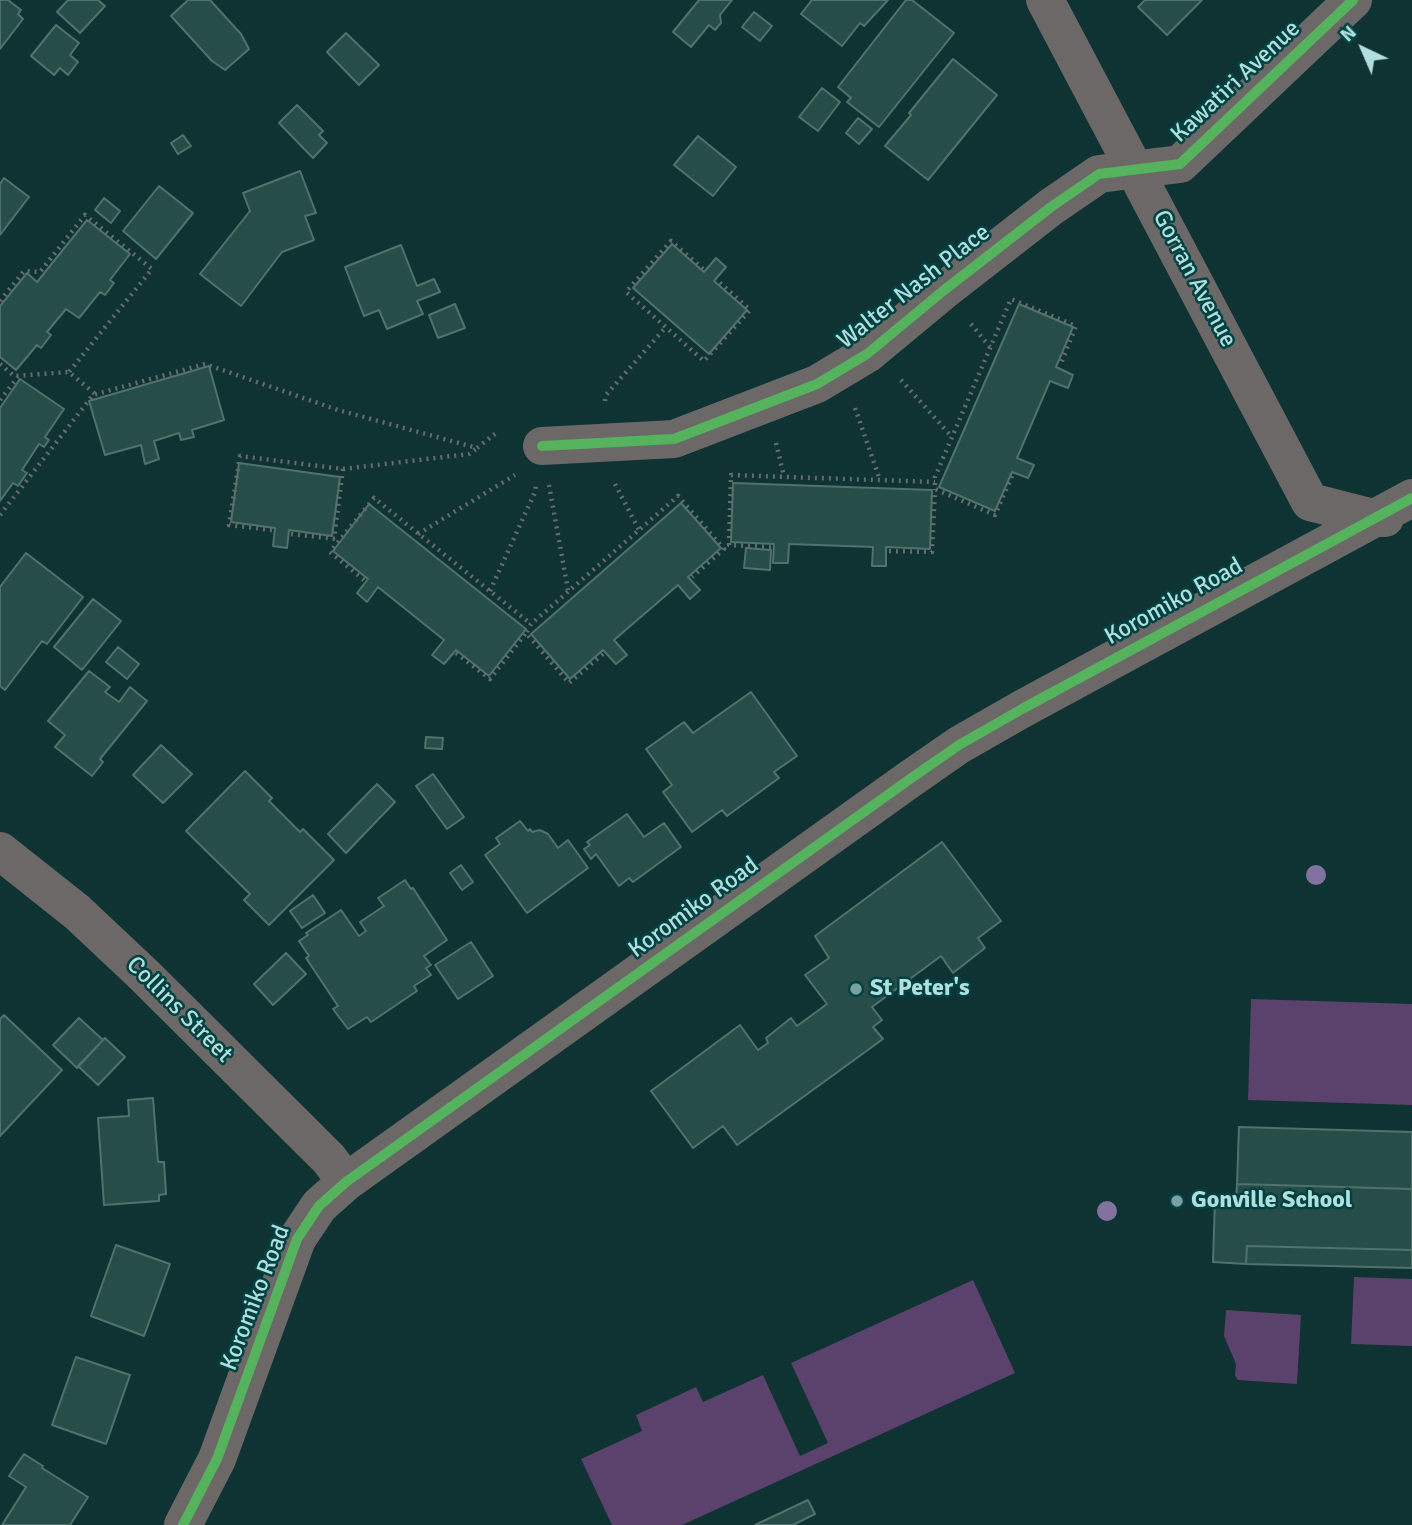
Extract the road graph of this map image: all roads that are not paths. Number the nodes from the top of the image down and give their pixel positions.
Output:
1 (1045, 0) edge
2 (1353, 0) edge
3 (1136, 169) junction
4 (542, 446) road end
5 (1412, 498) edge
6 (1373, 518) junction
7 (1412, 518) edge
8 (0, 851) edge
9 (346, 1182) junction
10 (183, 1525) edge

1 - 3 street, Gorran Avenue
2 - 3 street, Kawatiri Avenue
3 - 4 street, Walter Nash Place
3 - 6 street, Gorran Avenue
5 - 6 street, Koromiko Road
6 - 7 street
6 - 9 street, Koromiko Road
8 - 9 street, Collins Street
9 - 10 street, Koromiko Road

